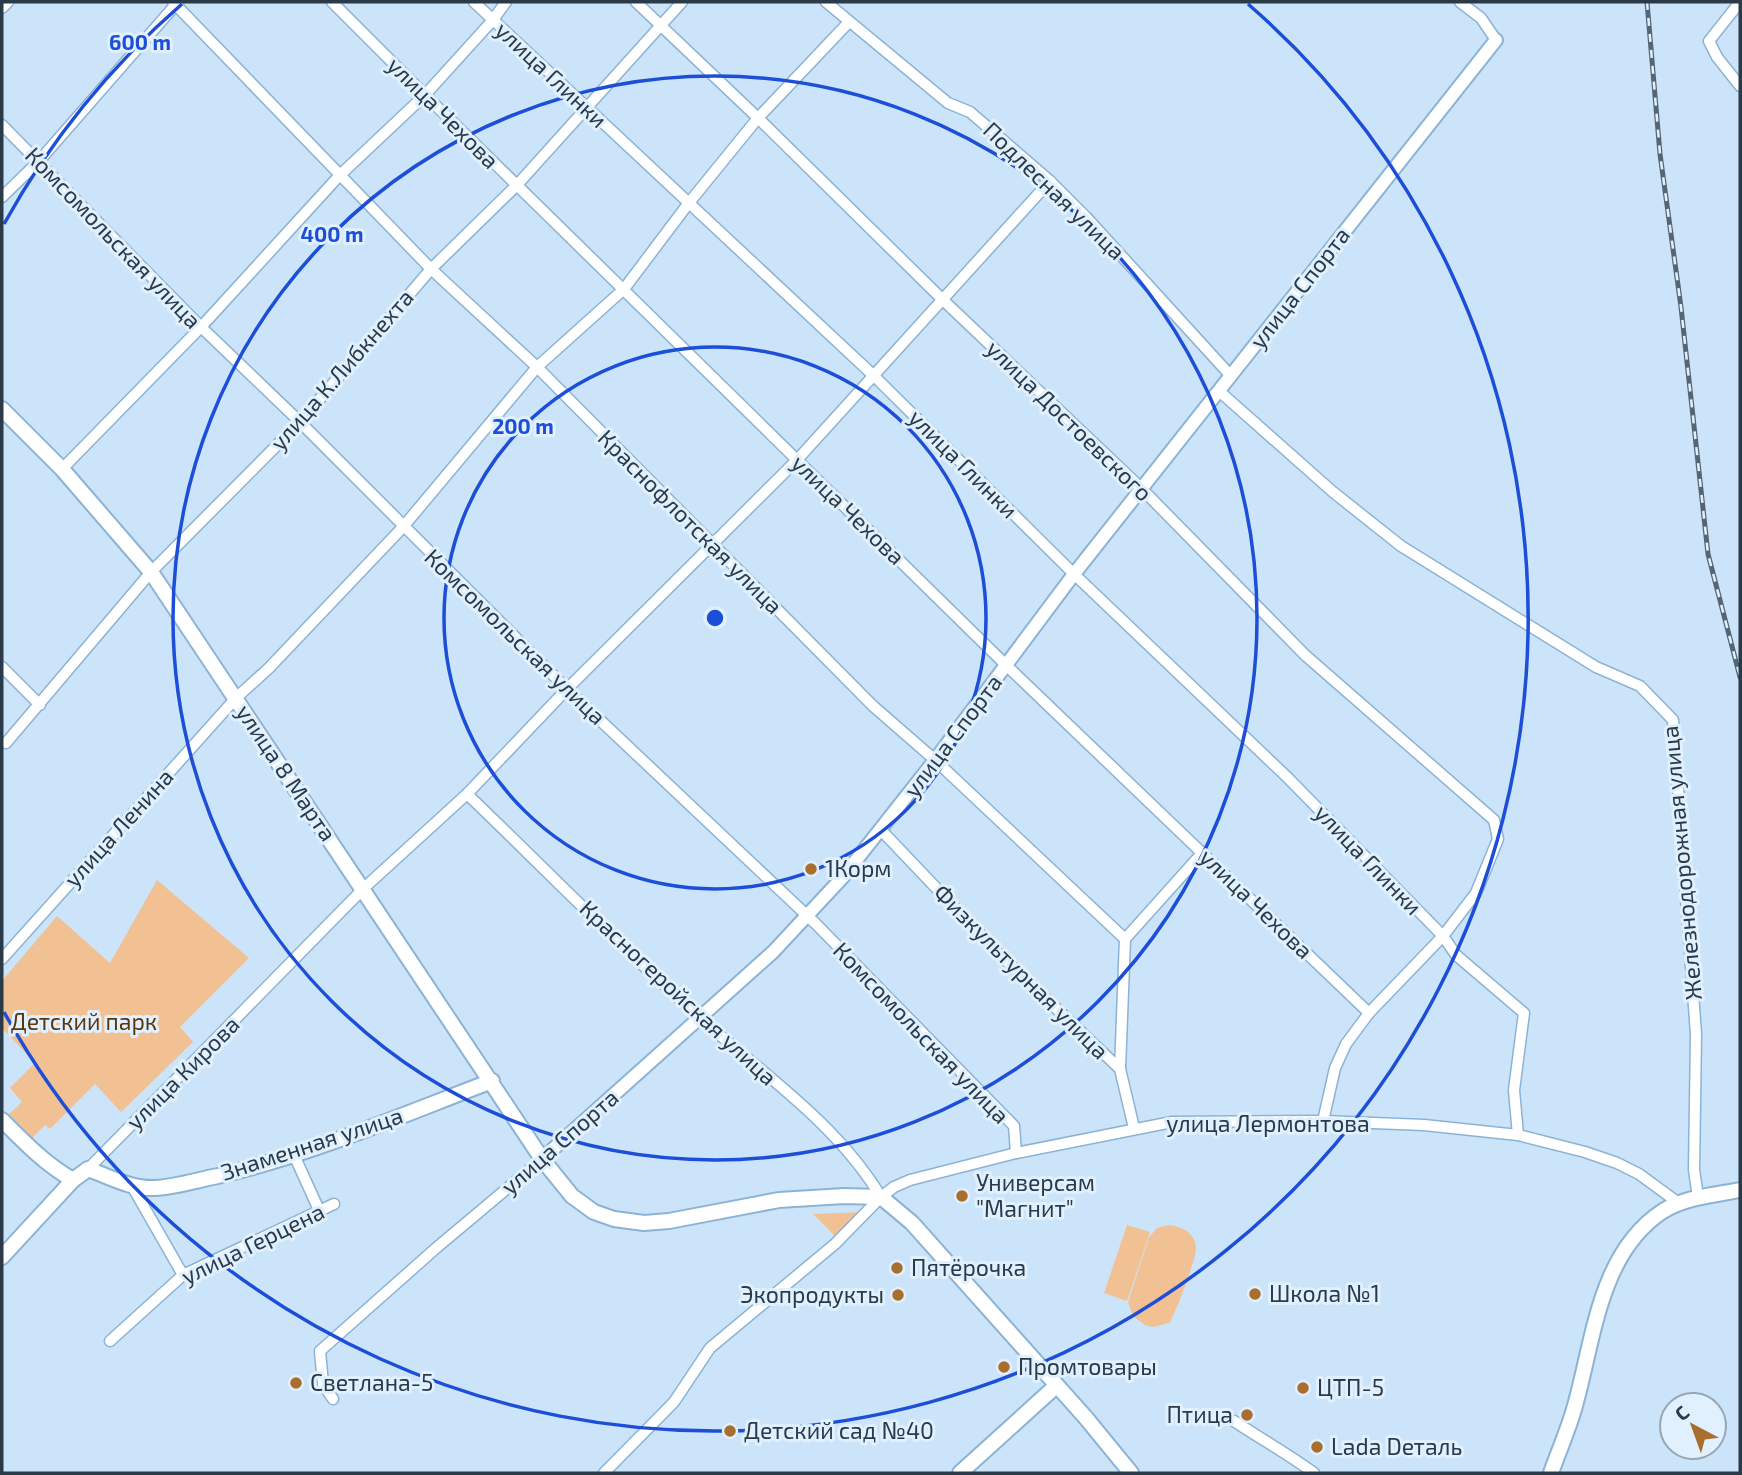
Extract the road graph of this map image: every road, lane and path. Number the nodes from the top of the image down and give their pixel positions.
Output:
1 (8, 2) edge
2 (332, 2) edge
3 (474, 2) edge
4 (506, 2) edge
5 (636, 2) edge
6 (682, 2) edge
7 (826, 2) edge
8 (1461, 2) edge
9 (1740, 2) edge
10 (176, 3) edge
11 (2, 8) edge
12 (492, 21) junction
13 (849, 22) junction
14 (659, 25) junction
15 (1496, 40) joint
16 (1740, 86) edge
17 (425, 95) junction
18 (586, 106) junction
19 (758, 118) junction
20 (2, 125) edge
21 (39, 161) junction
22 (339, 176) junction
23 (1050, 181) junction
24 (517, 185) junction
25 (2, 197) edge
26 (688, 204) junction
27 (430, 268) junction
28 (624, 289) junction
29 (944, 300) junction
30 (201, 327) junction
31 (537, 368) junction
32 (873, 375) junction
33 (1231, 376) junction
34 (1219, 391) junction
35 (2, 409) edge
36 (300, 422) junction
37 (797, 460) junction
38 (61, 469) junction
39 (1141, 488) junction
40 (403, 527) junction
41 (711, 544) junction
42 (151, 572) junction
43 (1074, 574) junction
44 (1007, 666) junction
45 (2, 667) edge
46 (567, 689) junction
47 (236, 698) junction
48 (40, 705) junction
49 (6, 743) dead end
50 (935, 760) junction
51 (467, 794) junction
52 (881, 830) junction
53 (1499, 839) joint
54 (1203, 852) junction
55 (364, 888) junction
56 (808, 917) junction
57 (1443, 936) junction
58 (1125, 939) junction
59 (2, 959) edge
60 (1369, 1013) junction
61 (701, 1018) junction
62 (1120, 1069) junction
63 (492, 1082) junction
64 (2, 1120) edge
65 (1323, 1121) junction
66 (1134, 1128) junction
67 (1518, 1135) junction
68 (1016, 1153) junction
69 (294, 1155) junction
70 (542, 1159) junction
71 (88, 1169) junction
72 (73, 1180) junction
73 (132, 1186) junction
74 (1740, 1190) edge
75 (1698, 1197) junction
76 (881, 1198) junction
77 (334, 1204) dead end
78 (1680, 1204) junction
79 (318, 1210) junction
80 (2, 1256) edge
81 (183, 1275) junction
82 (110, 1340) dead end
83 (1056, 1386) junction
84 (333, 1399) dead end
85 (1234, 1421) dead end
86 (604, 1473) edge
87 (960, 1473) edge
88 (1131, 1473) edge
89 (1314, 1473) edge
90 (1551, 1473) edge

1 - 11 street
2 - 17 street, улица Чехова
3 - 12 street, улица Глинки
4 - 12 street
5 - 14 street, улица Достоевского
6 - 14 street, улица К.Либкнехта
7 - 13 street, Подлесная улица
8 - 15 street, улица Спорта
9 - 16 street
10 - 21 street
10 - 22 street, Краснофлотская улица
12 - 17 street
12 - 18 street, улица Глинки
13 - 19 street, улица Ленина
13 - 23 street, Подлесная улица
14 - 18 street, улица К.Либкнехта
14 - 19 street, улица Достоевского
15 - 33 street, улица Спорта
17 - 22 street
17 - 24 street, улица Чехова
18 - 24 street, улица К.Либкнехта
18 - 26 street, улица Глинки
19 - 26 street, улица Ленина
19 - 29 street, улица Достоевского
20 - 21 street, Комсомольская улица
21 - 25 street
21 - 30 street, Комсомольская улица
22 - 27 street, Краснофлотская улица
22 - 30 street
23 - 29 street, улица Кирова
23 - 33 street, Подлесная улица
24 - 27 street, улица К.Либкнехта
24 - 28 street, улица Чехова
26 - 28 street, улица Ленина
26 - 32 street, улица Глинки
27 - 31 street, Краснофлотская улица
27 - 36 street, улица К.Либкнехта
28 - 31 street, улица Ленина
28 - 37 street, улица Чехова
29 - 32 street, улица Кирова
29 - 39 street, улица Достоевского
30 - 36 street, Комсомольская улица
30 - 38 street
31 - 40 street, улица Ленина
31 - 41 street, Краснофлотская улица
32 - 37 street, улица Кирова
32 - 43 street, улица Глинки
33 - 34 street, улица Спорта
34 - 39 street, улица Спорта
34 - 75 street, Железнодорожная улица
35 - 38 main road, улица 8 Марта
36 - 40 street, Комсомольская улица
36 - 42 street, улица К.Либкнехта
37 - 41 street, улица Кирова
37 - 44 street, улица Чехова
38 - 42 main road, улица 8 Марта
39 - 43 street, улица Спорта
39 - 53 street, улица Достоевского
40 - 46 street, Комсомольская улица
40 - 47 street, улица Ленина
41 - 46 street, улица Кирова
41 - 50 street, Краснофлотская улица
42 - 47 main road, улица 8 Марта
42 - 48 street, улица К.Либкнехта
43 - 44 street, улица Спорта
43 - 57 street, улица Глинки
44 - 50 street, улица Спорта
44 - 54 street, улица Чехова
45 - 48 street
46 - 51 street, улица Кирова
46 - 56 street, Комсомольская улица
47 - 55 main road, улица 8 Марта
47 - 59 street, улица Ленина
48 - 49 street, улица К.Либкнехта
50 - 52 street, улица Спорта
50 - 58 street, Краснофлотская улица
51 - 55 street, улица Кирова
51 - 61 street, Красногеройская улица
52 - 56 street, улица Спорта
52 - 62 street, Физкультурная улица
53 - 57 street, улица Глинки
54 - 58 street
54 - 60 street, улица Чехова
55 - 63 main road, улица 8 Марта
55 - 71 street, улица Кирова
56 - 61 street, улица Спорта
56 - 68 street, Комсомольская улица
57 - 60 street, улица Глинки
57 - 67 street, улица Глинки
58 - 62 street
60 - 65 street, улица Глинки
61 - 70 street, улица Спорта
61 - 76 street, Красногеройская улица
62 - 66 street, Физкультурная улица
63 - 69 main road, Знаменная улица
63 - 70 main road, улица 8 Марта
64 - 72 main road
65 - 66 street, улица Лермонтова
65 - 67 street, улица Лермонтова
66 - 68 street, улица Лермонтова
67 - 78 street, улица Лермонтова
68 - 76 street, улица Лермонтова
69 - 73 main road, Знаменная улица
69 - 79 street
70 - 76 main road
70 - 84 street, улица Спорта
71 - 72 main road, улица Кирова
71 - 73 main road, Знаменная улица
72 - 80 main road, улица Кирова
73 - 81 street
74 - 75 main road
75 - 78 main road
76 - 83 main road
76 - 86 street, улица Лермонтова
77 - 79 street, улица Герцена
78 - 90 main road
79 - 81 street, улица Герцена
81 - 82 street, улица Герцена
83 - 87 main road
83 - 88 main road
85 - 89 street

